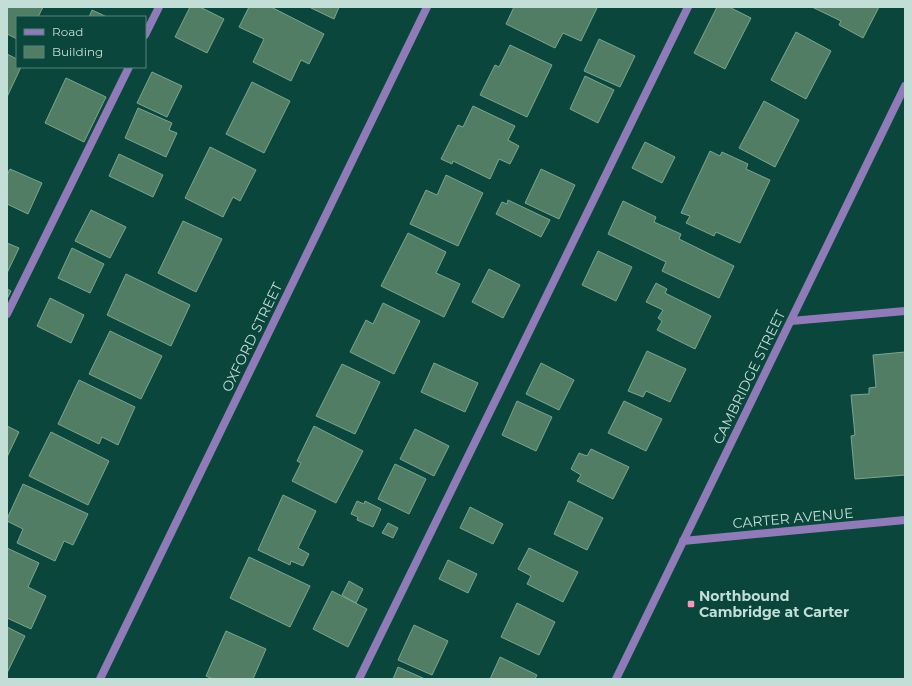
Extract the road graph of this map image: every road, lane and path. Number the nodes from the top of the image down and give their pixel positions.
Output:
1 (159, 7) edge
2 (427, 7) edge
3 (688, 7) edge
4 (146, 33) edge
5 (129, 68) edge
6 (905, 86) edge
7 (905, 311) edge
8 (7, 314) edge
9 (791, 321) junction
10 (905, 520) edge
11 (683, 541) junction
12 (100, 679) edge
13 (359, 679) edge
14 (616, 679) edge

1 - 4 street
2 - 12 street, OXFORD STREET
3 - 13 street
5 - 8 street
6 - 9 street, CAMBRIDGE STREET
7 - 9 street
9 - 11 street, CAMBRIDGE STREET
10 - 11 street, CARTER AVENUE
11 - 14 street, CAMBRIDGE STREET

